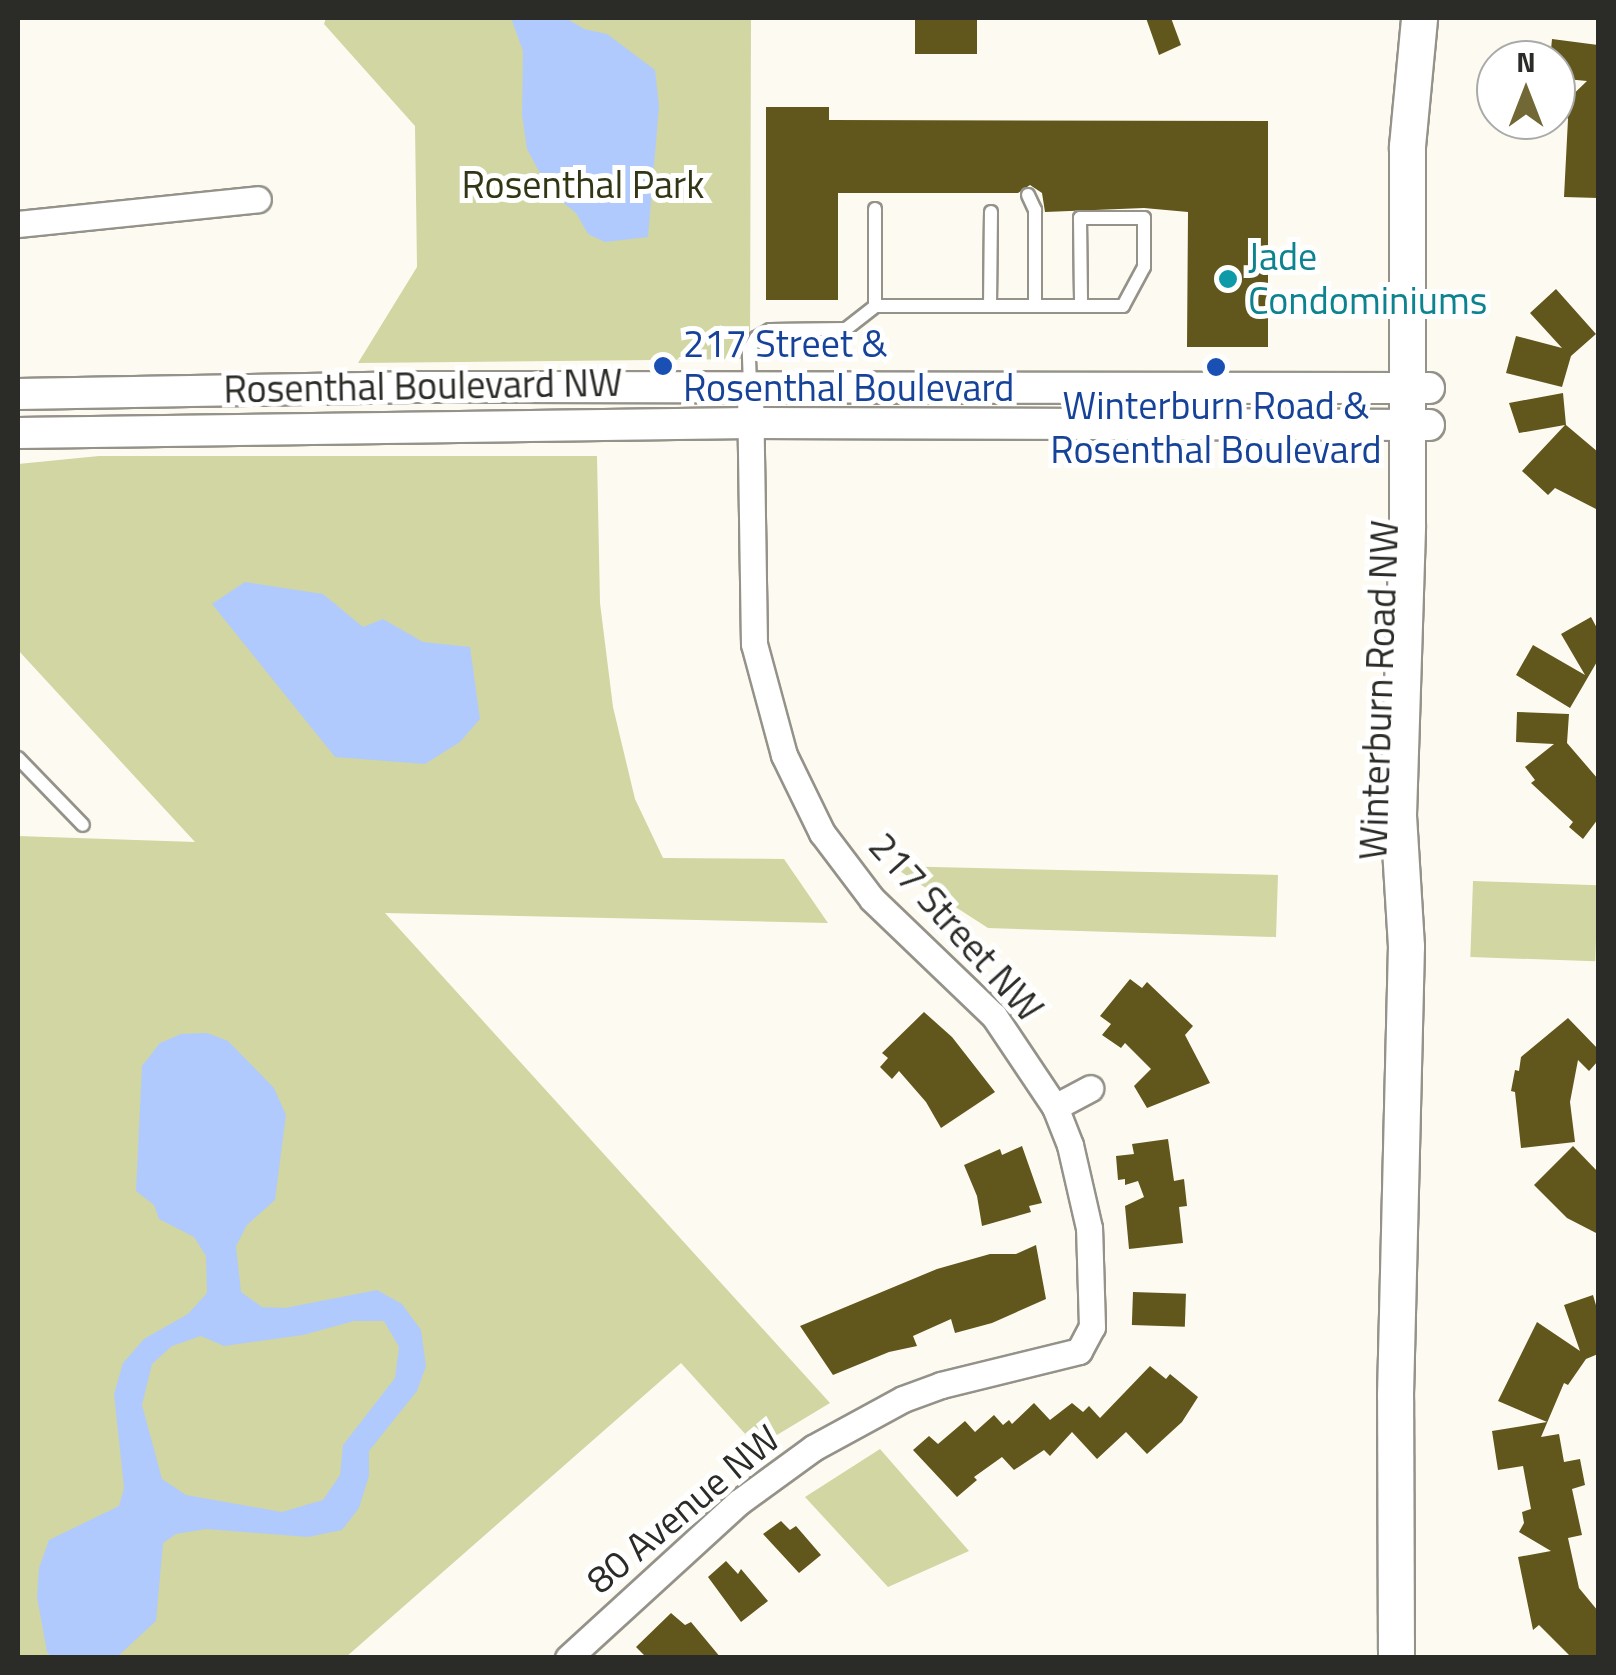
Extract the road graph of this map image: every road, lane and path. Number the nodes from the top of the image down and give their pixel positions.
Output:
1 (1419, 18) edge
2 (1428, 18) edge
3 (1034, 195) dead end
4 (258, 199) dead end
5 (876, 209) dead end
6 (991, 212) dead end
7 (18, 224) edge
8 (874, 306) junction
9 (990, 306) junction
10 (1035, 306) junction
11 (1081, 306) junction
12 (750, 386) junction
13 (1418, 388) junction
14 (18, 394) edge
15 (750, 423) junction
16 (1418, 426) junction
17 (18, 433) edge
18 (18, 758) edge
19 (82, 826) dead end
20 (1090, 1088) dead end
21 (1055, 1107) junction
22 (1079, 1351) joint
23 (568, 1658) edge
24 (1396, 1658) edge

1 - 13 main road, Winterburn Road NW
2 - 13 main road, Winterburn Road NW
3 - 10 lane
4 - 7 street
5 - 8 lane
6 - 9 lane
8 - 9 lane
8 - 12 lane
9 - 10 lane
10 - 11 lane
11 - 11 lane
12 - 13 street, Rosenthal Boulevard NW
12 - 14 street, Rosenthal Boulevard NW
12 - 15 street, 217 Street NW
13 - 16 main road, Winterburn Road NW
15 - 16 street, Rosenthal Boulevard NW
15 - 17 street, Rosenthal Boulevard NW
15 - 21 street, 217 Street NW
16 - 24 main road, Winterburn Road NW
18 - 19 lane
20 - 21 street
21 - 22 street, 217 Street NW
22 - 23 street, 80 Avenue NW

